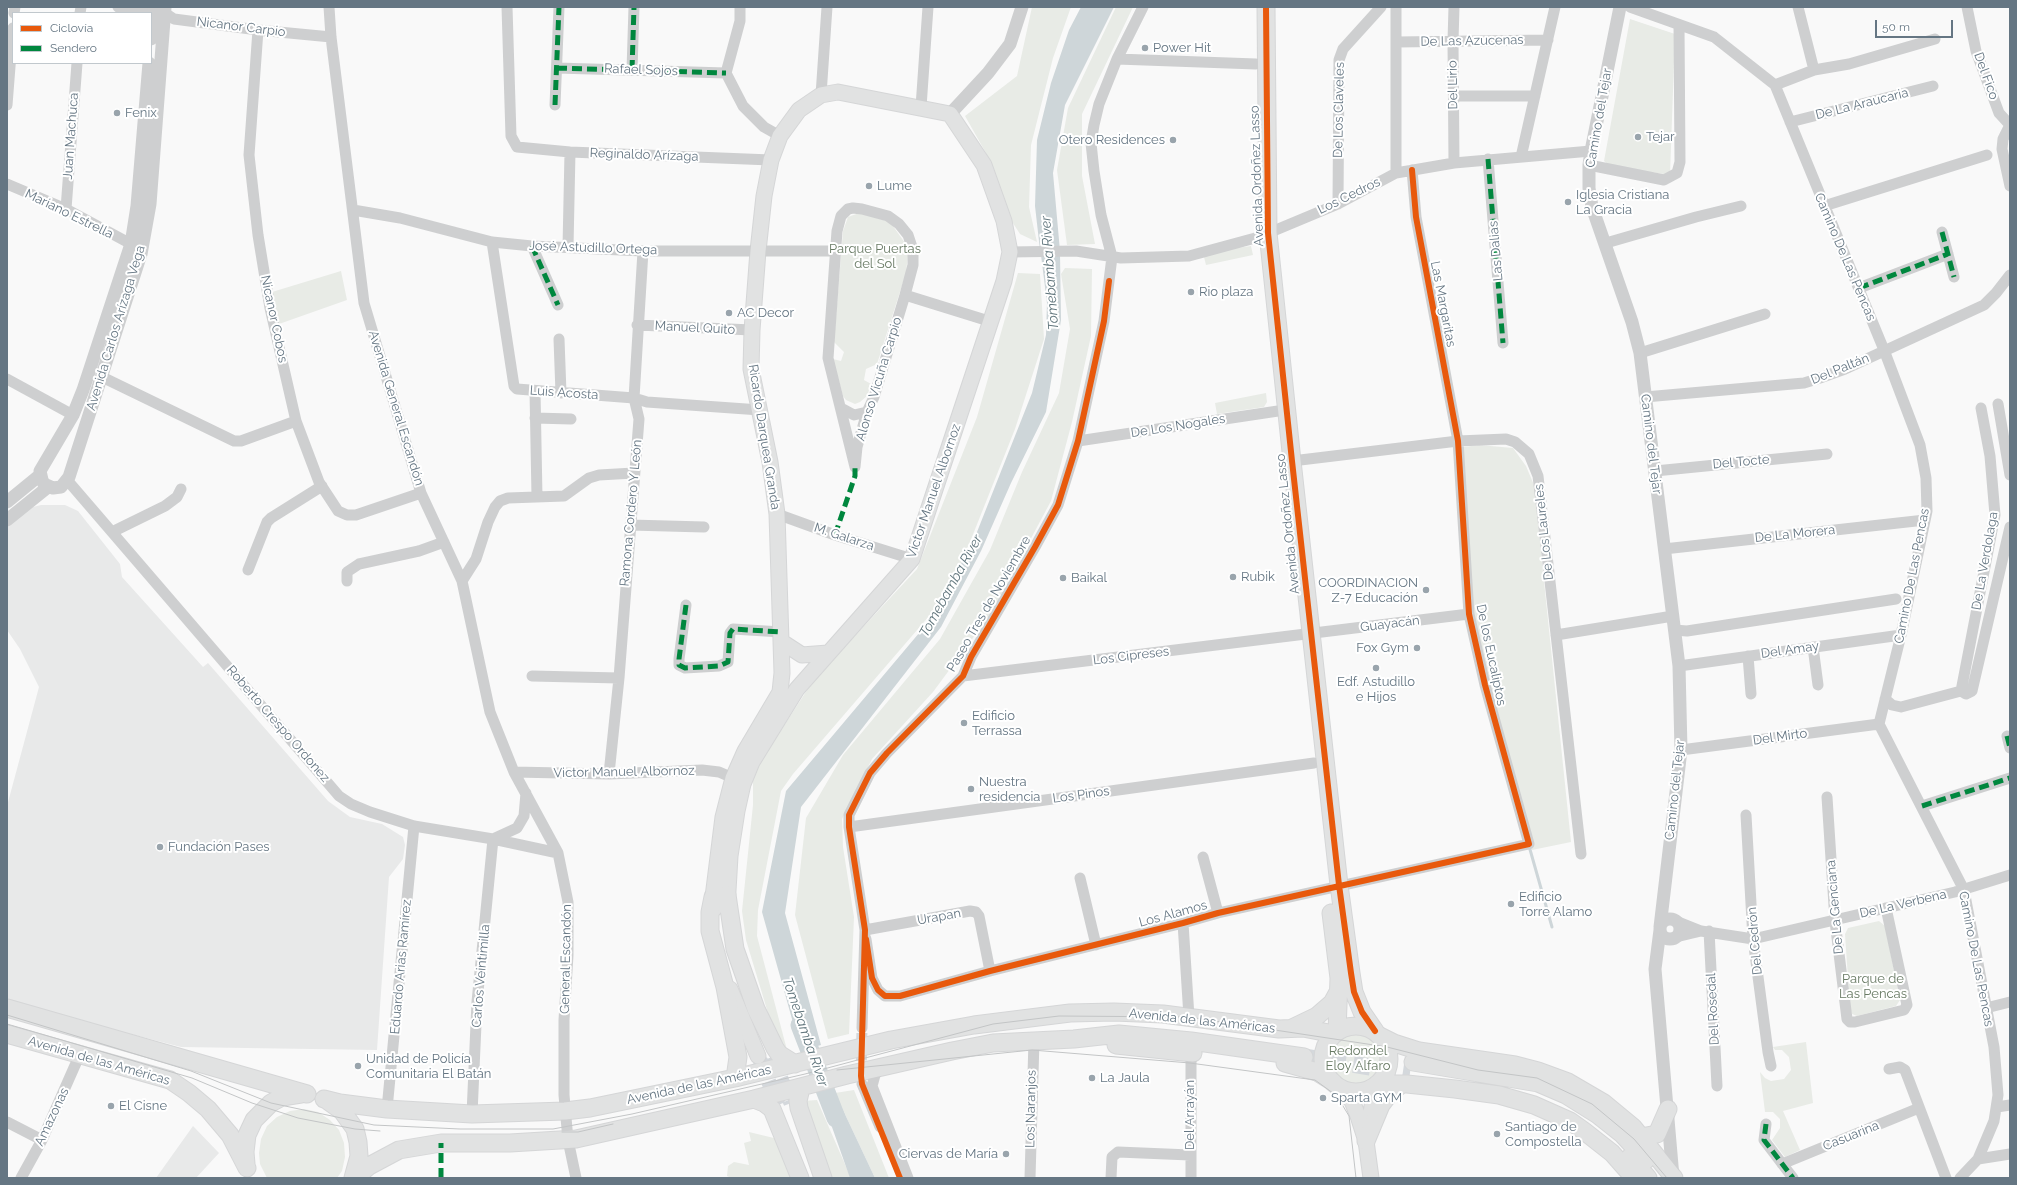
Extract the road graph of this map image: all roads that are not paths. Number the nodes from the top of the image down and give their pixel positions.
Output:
1 (118, 7) edge
2 (329, 7) edge
3 (507, 7) edge
4 (559, 7) edge
5 (634, 7) edge
6 (740, 7) edge
7 (827, 7) edge
8 (928, 7) edge
9 (1022, 7) edge
10 (1143, 7) edge
11 (1256, 7) edge
12 (1266, 7) edge
13 (1381, 7) edge
14 (1396, 7) edge
15 (1454, 7) edge
16 (1555, 7) edge
17 (1620, 7) edge
18 (1630, 7) edge
19 (1798, 7) edge
20 (1967, 7) edge
21 (159, 10) edge
22 (1680, 25) junction
23 (258, 30) junction
24 (152, 35) edge
25 (330, 37) junction
26 (1935, 39) dead end
27 (1548, 40) junction
28 (12, 41) edge
29 (1453, 41) junction
30 (1397, 42) junction
31 (1117, 59) junction
32 (77, 64) edge
33 (149, 64) edge
34 (1256, 64) junction
35 (557, 68) junction
36 (632, 70) junction
37 (1814, 70) junction
38 (726, 73) junction
39 (1775, 85) junction
40 (1933, 86) dead end
41 (820, 95) junction
42 (1454, 96) junction
43 (1535, 96) junction
44 (7, 105) edge
45 (555, 105) dead end
46 (921, 107) junction
47 (950, 114) junction
48 (1790, 122) junction
49 (2010, 125) edge
50 (780, 136) junction
51 (1591, 151) junction
52 (570, 152) junction
53 (1987, 155) dead end
54 (1521, 157) junction
55 (1488, 159) junction
56 (771, 160) junction
57 (1454, 163) junction
58 (1588, 165) junction
59 (1412, 170) junction
60 (1396, 173) junction
61 (7, 184) edge
62 (2010, 186) edge
63 (1338, 204) junction
64 (1742, 206) dead end
65 (1824, 206) junction
66 (66, 209) junction
67 (353, 210) junction
68 (1942, 232) dead end
69 (1263, 235) junction
70 (492, 242) junction
71 (1606, 243) junction
72 (131, 244) junction
73 (532, 246) junction
74 (568, 247) junction
75 (643, 251) junction
76 (758, 251) junction
77 (836, 251) junction
78 (1010, 252) junction
79 (1948, 254) junction
80 (1112, 257) junction
81 (2010, 275) edge
82 (1954, 277) dead end
83 (1859, 288) junction
84 (905, 295) junction
85 (558, 305) dead end
86 (1765, 314) dead end
87 (992, 322) junction
88 (638, 325) junction
89 (752, 330) junction
90 (559, 339) dead end
91 (1503, 343) dead end
92 (1884, 350) junction
93 (1640, 353) junction
94 (102, 377) junction
95 (7, 379) edge
96 (535, 391) junction
97 (561, 393) junction
98 (1645, 397) junction
99 (634, 398) junction
100 (1998, 404) dead end
101 (841, 408) junction
102 (1981, 408) dead end
103 (760, 410) junction
104 (1278, 411) junction
105 (867, 412) junction
106 (73, 415) junction
107 (535, 418) junction
108 (571, 419) dead end
109 (296, 421) junction
110 (1078, 441) junction
111 (1458, 441) junction
112 (1827, 454) dead end
113 (1292, 461) junction
114 (1655, 471) junction
115 (634, 473) junction
116 (40, 475) junction
117 (69, 475) junction
118 (2010, 475) edge
119 (322, 486) junction
120 (48, 487) junction
121 (181, 489) dead end
122 (421, 493) junction
123 (537, 497) junction
124 (7, 502) edge
125 (777, 514) junction
126 (7, 520) edge
127 (1925, 520) junction
128 (630, 524) junction
129 (704, 526) dead end
130 (2010, 527) edge
131 (112, 532) junction
132 (444, 542) junction
133 (1664, 549) junction
134 (912, 559) junction
135 (248, 570) dead end
136 (347, 581) dead end
137 (462, 581) junction
138 (1896, 599) dead end
139 (686, 605) dead end
140 (1469, 614) junction
141 (1673, 616) junction
142 (1674, 630) junction
143 (1305, 635) junction
144 (1556, 635) junction
145 (1901, 635) junction
146 (782, 637) junction
147 (1813, 647) junction
148 (828, 653) junction
149 (1748, 656) junction
150 (782, 658) junction
151 (1679, 666) junction
152 (532, 676) dead end
153 (807, 676) junction
154 (963, 676) junction
155 (619, 678) junction
156 (1818, 685) dead end
157 (1961, 690) junction
158 (780, 692) joint
159 (1752, 694) dead end
160 (1885, 699) junction
161 (1879, 724) junction
162 (2007, 736) dead end
163 (2010, 748) edge
164 (1682, 750) junction
165 (1314, 763) junction
166 (514, 772) junction
167 (609, 774) junction
168 (733, 778) junction
169 (2010, 778) edge
170 (526, 793) junction
171 (1827, 797) dead end
172 (1922, 806) junction
173 (1746, 815) dead end
174 (414, 826) junction
175 (849, 827) junction
176 (493, 838) junction
177 (1529, 844) joint
178 (558, 853) junction
179 (1581, 854) dead end
180 (1204, 857) dead end
181 (2010, 875) edge
182 (1080, 878) dead end
183 (1334, 886) junction
184 (1964, 890) junction
185 (1664, 891) junction
186 (720, 896) junction
187 (1886, 908) junction
188 (1218, 913) junction
189 (1674, 920) junction
190 (1835, 920) junction
191 (1183, 923) junction
192 (1660, 928) junction
193 (1705, 931) junction
194 (865, 935) junction
195 (1675, 938) junction
196 (1753, 939) junction
197 (1096, 945) junction
198 (1342, 957) junction
199 (1654, 969) junction
200 (990, 971) junction
201 (1338, 992) junction
202 (2010, 1002) edge
203 (7, 1008) edge
204 (1986, 1008) junction
205 (1070, 1013) junction
206 (1189, 1017) junction
207 (862, 1028) tunnel mouth
208 (1278, 1029) junction
209 (1335, 1033) junction
210 (1378, 1033) junction
211 (7, 1034) edge
212 (1074, 1039) junction
213 (1034, 1040) junction
214 (1191, 1053) junction
215 (80, 1054) junction
216 (764, 1054) tunnel mouth
217 (796, 1064) junction
218 (1771, 1066) dead end
219 (880, 1068) junction
220 (1889, 1069) dead end
221 (1408, 1073) junction
222 (735, 1078) junction
223 (862, 1084) tunnel mouth
224 (1336, 1084) junction
225 (1376, 1085) junction
226 (1717, 1086) dead end
227 (802, 1088) junction
228 (307, 1094) junction
229 (324, 1099) junction
230 (754, 1099) junction
231 (2010, 1105) edge
232 (1997, 1107) junction
233 (1919, 1108) junction
234 (387, 1109) junction
235 (1668, 1109) junction
236 (565, 1111) junction
237 (472, 1114) junction
238 (7, 1122) edge
239 (1766, 1124) dead end
240 (1641, 1137) junction
241 (42, 1140) junction
242 (568, 1140) junction
243 (1366, 1141) junction
244 (2010, 1154) edge
245 (1190, 1155) junction
246 (1978, 1159) junction
247 (1782, 1164) junction
248 (249, 1173) edge
249 (22, 1178) edge
250 (354, 1178) edge
251 (576, 1178) edge
252 (800, 1178) edge
253 (806, 1178) edge
254 (819, 1178) edge
255 (823, 1178) edge
256 (900, 1178) edge
257 (908, 1178) edge
258 (1030, 1178) edge
259 (1111, 1178) edge
260 (1191, 1178) edge
261 (1371, 1178) edge
262 (1634, 1178) edge
263 (1648, 1178) edge
264 (1670, 1178) edge
265 (1793, 1178) edge
266 (1946, 1178) edge
267 (1960, 1178) edge

1 - 21 street, Nicanor Carpio
2 - 25 street, Avenida General Escandón
3 - 52 street, Reginaldo Arízaga
4 - 35 street
5 - 36 street
6 - 38 street
7 - 41 street
8 - 46 street
9 - 47 street
10 - 31 street, Paseo Tres de Noviembre
11 - 34 main road, Avenida Ordoñez Lasso
12 - 69 main road, Avenida Ordoñez Lasso
13 - 63 street, De Los Claveles
14 - 30 street
15 - 29 street, Del Lirio
16 - 27 street
17 - 51 street, Camino del Tejar
18 - 22 street, Camino De Las Pencas
19 - 37 street
20 - 49 street, Del Fico
21 - 23 street, Nicanor Carpio
21 - 24 street
21 - 94 street, Avenida Carlos Arízaga Vega
22 - 39 street, Camino De Las Pencas
22 - 58 street
23 - 25 street, Nicanor Carpio
23 - 109 street, Nicanor Cobos
25 - 67 street, Avenida General Escandón
26 - 37 street
27 - 29 street, De Las Azucenas
27 - 43 street
28 - 44 street
29 - 30 street, De Las Azucenas
29 - 42 street, Del Lirio
30 - 60 street
31 - 34 street
31 - 80 street, Paseo Tres de Noviembre
32 - 66 street, Juan Machuca
33 - 72 street, Avenida Carlos Arízaga Vega
34 - 69 main road, Avenida Ordoñez Lasso
35 - 36 street, Rafael Sojos
35 - 45 street
36 - 38 street, Rafael Sojos
37 - 39 street
38 - 50 street
39 - 48 street, Camino De Las Pencas
40 - 48 street, De La Araucaria
41 - 46 main road, Ricardo Darquea Granda
41 - 50 main road, Ricardo Darquea Granda
42 - 43 street
42 - 57 street, Del Lirio
43 - 54 street
46 - 47 main road, Ricardo Darquea Granda
47 - 78 main road, Victor Manuel Albornoz
48 - 65 street, Camino De Las Pencas
49 - 62 street, Del Fico
50 - 56 main road, Ricardo Darquea Granda
51 - 54 street, Los Cedros
51 - 58 street, Camino del Tejar
52 - 56 street, Reginaldo Arízaga
52 - 74 street
53 - 65 street
54 - 55 street, Los Cedros
55 - 57 street, Los Cedros
55 - 91 street, Las Dalias
56 - 76 main road, Ricardo Darquea Granda
57 - 59 street, Los Cedros
58 - 71 street, Camino del Tejar
59 - 60 street, Los Cedros
59 - 111 street, Las Margaritas
60 - 63 street, Los Cedros
61 - 66 street, Mariano Estrella
63 - 69 street, Los Cedros
64 - 71 street
65 - 83 street, Camino De Las Pencas
66 - 72 street, Mariano Estrella
67 - 70 street, José Astudillo Ortega
67 - 122 street, Avenida General Escandón
68 - 79 street
69 - 80 street, Los Cedros
69 - 104 main road, Avenida Ordoñez Lasso
69 - 113 main road, Avenida Ordoñez Lasso
70 - 73 street, José Astudillo Ortega
70 - 96 street, Luis Acosta
71 - 93 street, Camino del Tejar
72 - 106 street, Avenida Carlos Arízaga Vega
73 - 74 street, José Astudillo Ortega
73 - 85 street
74 - 75 street, José Astudillo Ortega
75 - 76 street, José Astudillo Ortega
75 - 88 street, Ramona Cordero Y León
76 - 77 street, José Astudillo Ortega
76 - 89 main road, Ricardo Darquea Granda
77 - 84 street, Alonso Vicuña Carpio
77 - 101 street, Alonso Vicuña Carpio
78 - 80 street, Los Cedros
78 - 87 main road, Victor Manuel Albornoz
79 - 82 street
79 - 83 street
80 - 110 street, Paseo Tres de Noviembre
81 - 92 street, Del Paltán
83 - 92 street, Camino De Las Pencas
84 - 87 street
84 - 105 street, Alonso Vicuña Carpio
86 - 93 street
87 - 134 main road, Victor Manuel Albornoz
88 - 89 street, Manuel Quito
88 - 99 street, Ramona Cordero Y León
89 - 103 main road, Ricardo Darquea Granda
90 - 97 street
92 - 98 street, Del Paltán
92 - 127 street, Camino De Las Pencas
93 - 98 street, Camino del Tejar
94 - 109 street
94 - 117 street, Avenida Carlos Arízaga Vega
95 - 106 street
96 - 97 street, Luis Acosta
96 - 107 street
97 - 99 street, Luis Acosta
98 - 114 street, Camino del Tejar
99 - 103 street, Luis Acosta
99 - 115 street, Ramona Cordero Y León
100 - 118 street
101 - 105 street
101 - 105 street, Alonso Vicuña Carpio
102 - 157 street, De La Verdolaga
103 - 125 main road, Ricardo Darquea Granda
104 - 110 street, De Los Nogales
104 - 143 main road, Avenida Ordoñez Lasso
106 - 116 street, Avenida Carlos Arízaga Vega
107 - 108 street
107 - 123 street
109 - 119 street, Nicanor Cobos
110 - 154 street, Paseo Tres de Noviembre
111 - 113 street, De Los Laureles
111 - 140 street, De los Eucaliptos
111 - 144 street, De Los Laureles
112 - 114 street, Del Tocte
113 - 143 main road, Avenida Ordoñez Lasso
114 - 133 street, Camino del Tejar
115 - 123 street
115 - 128 street, Ramona Cordero Y León
116 - 120 street
116 - 124 street, Avenida Carlos Arízaga Vega
117 - 120 street
117 - 131 street, Roberto Crespo Ordonez
119 - 122 street, Nicanor Cobos
119 - 135 street
120 - 126 street
121 - 131 street
122 - 132 street, Avenida General Escandón
123 - 137 street
125 - 134 street, M. Galarza
125 - 146 main road, Ricardo Darquea Granda
127 - 133 street, De La Morera
127 - 145 street, Camino De Las Pencas
128 - 129 street
128 - 155 street, Ramona Cordero Y León
130 - 157 street, De La Verdolaga
131 - 174 street, Roberto Crespo Ordonez
132 - 136 street
132 - 137 street, Avenida General Escandón
133 - 141 street, Camino del Tejar
134 - 148 main road, Victor Manuel Albornoz
137 - 166 street, Avenida General Escandón
138 - 142 street
139 - 146 street
140 - 143 street, Guayacán
140 - 177 street, De los Eucaliptos
141 - 142 street, Camino del Tejar
141 - 144 street
142 - 151 street, Camino del Tejar
143 - 154 street, Los Cipreses
143 - 165 main road, Avenida Ordoñez Lasso
143 - 183 main road, Avenida Ordoñez Lasso
144 - 179 street, De Los Laureles
145 - 147 street, Del Amay
145 - 160 street, Camino De Las Pencas
146 - 148 main road
146 - 150 main road, Ricardo Darquea Granda
147 - 149 street, Del Amay
147 - 156 street
148 - 153 main road, Victor Manuel Albornoz
149 - 151 street, Del Amay
149 - 159 street
150 - 153 main road
150 - 158 main road, Ricardo Darquea Granda
151 - 164 street, Camino del Tejar
152 - 155 street
153 - 186 main road, Victor Manuel Albornoz
154 - 175 street, Paseo Tres de Noviembre
155 - 167 street, Ramona Cordero Y León
157 - 160 street
158 - 168 main road, Victor Manuel Albornoz
160 - 161 street, Camino De Las Pencas
161 - 164 street, Del Mirto
161 - 172 street, Camino De Las Pencas
162 - 163 street
164 - 185 street, Camino del Tejar
165 - 175 street, Los Pinos
165 - 183 main road, Avenida Ordoñez Lasso
166 - 167 street, Victor Manuel Albornoz
166 - 170 street, Avenida General Escandón
167 - 168 street, Victor Manuel Albornoz
168 - 186 main road, Victor Manuel Albornoz
169 - 172 street
170 - 176 street
170 - 178 street, General Escandón
171 - 190 street, De La Genciana
172 - 184 street, Camino De Las Pencas
173 - 196 street, Del Cedrón
174 - 176 street, Roberto Crespo Ordonez
174 - 234 street, Eduardo Arias Ramírez
175 - 194 street, Paseo Tres de Noviembre
176 - 178 street, Roberto Crespo Ordonez
176 - 237 street, Carlos Veintimilla
177 - 183 street, Los Alamos
178 - 236 street, General Escandón
180 - 188 street
181 - 184 street, De La Verbena
182 - 197 street
183 - 188 street, Los Alamos
183 - 198 main road, Avenida Ordoñez Lasso
184 - 187 street, De La Verbena
184 - 204 street, Camino De Las Pencas
185 - 189 street, Camino del Tejar
185 - 192 street, Camino del Tejar
186 - 216 main road, Victor Manuel Albornoz
186 - 217 main road
186 - 222 main road
187 - 190 street, De La Verbena
187 - 190 street, De La Genciana
188 - 191 street, Los Alamos
189 - 192 street
189 - 193 street, De La Verbena
189 - 195 street
190 - 196 street, De La Verbena
191 - 197 street, Los Alamos
191 - 206 street
192 - 195 street
192 - 199 street, Camino del Tejar
193 - 195 street, De La Verbena
193 - 196 street, De La Verbena
193 - 226 street, Del Rosedal
194 - 200 street, Los Alamos
194 - 200 street, Urapan
194 - 207 street, Paseo Tres de Noviembre
195 - 199 street
196 - 218 street, Del Cedrón
197 - 200 street, Los Alamos
198 - 201 main road, Avenida Ordoñez Lasso
198 - 210 main road, Avenida Ordoñez Lasso
199 - 235 street, Camino del Tejar
201 - 208 main road
201 - 209 main road, Avenida Ordoñez Lasso
202 - 204 street
203 - 228 main road, Avenida de las Américas
204 - 232 street, Camino De Las Pencas
205 - 206 main road, Avenida de las Américas
205 - 212 main road, Avenida de las Américas
205 - 217 main road, Avenida de las Américas
206 - 208 main road, Avenida de las Américas
208 - 209 main road, Avenida de las Américas
209 - 210 main road
209 - 224 main road
210 - 225 main road
210 - 240 main road
211 - 215 main road, Avenida de las Américas
212 - 213 main road, Avenida de las Américas
212 - 214 main road, Avenida de las Américas
213 - 219 main road, Avenida de las Américas
213 - 258 street, Los Naranjos
214 - 224 main road, Avenida de las Américas
214 - 245 street, Del Arrayán
215 - 241 street, Amazonas
215 - 248 main road, Avenida de las Américas
217 - 222 main road, Avenida de las Américas
219 - 227 main road, Avenida de las Américas
219 - 257 street
220 - 233 street
221 - 225 main road
221 - 243 main road
221 - 262 main road
221 - 263 main road
221 - 264 main road
222 - 236 main road, Avenida de las Américas
223 - 256 street
224 - 225 main road
224 - 243 main road
225 - 243 main road
227 - 230 main road, Avenida de las Américas
227 - 255 main road
228 - 229 main road, Avenida de las Américas
228 - 248 main road
229 - 234 main road, Avenida de las Américas
229 - 250 main road
230 - 242 main road, Avenida de las Américas
230 - 252 main road
231 - 232 street
232 - 246 street, Camino De Las Pencas
233 - 247 street, Casuarina
233 - 266 street
234 - 237 main road, Avenida de las Américas
235 - 240 main road
235 - 264 street, Camino del Tejar
236 - 237 main road, Avenida de las Américas
236 - 242 street, General Escandón
238 - 241 street
239 - 247 street
240 - 264 main road
241 - 249 street, Amazonas
242 - 250 main road, Avenida de las Américas
242 - 251 street, General Escandón
243 - 261 main road
244 - 246 street
245 - 259 street
245 - 260 street, Del Arrayán
246 - 267 street, Camino De Las Pencas
247 - 265 street
253 - 254 main road

